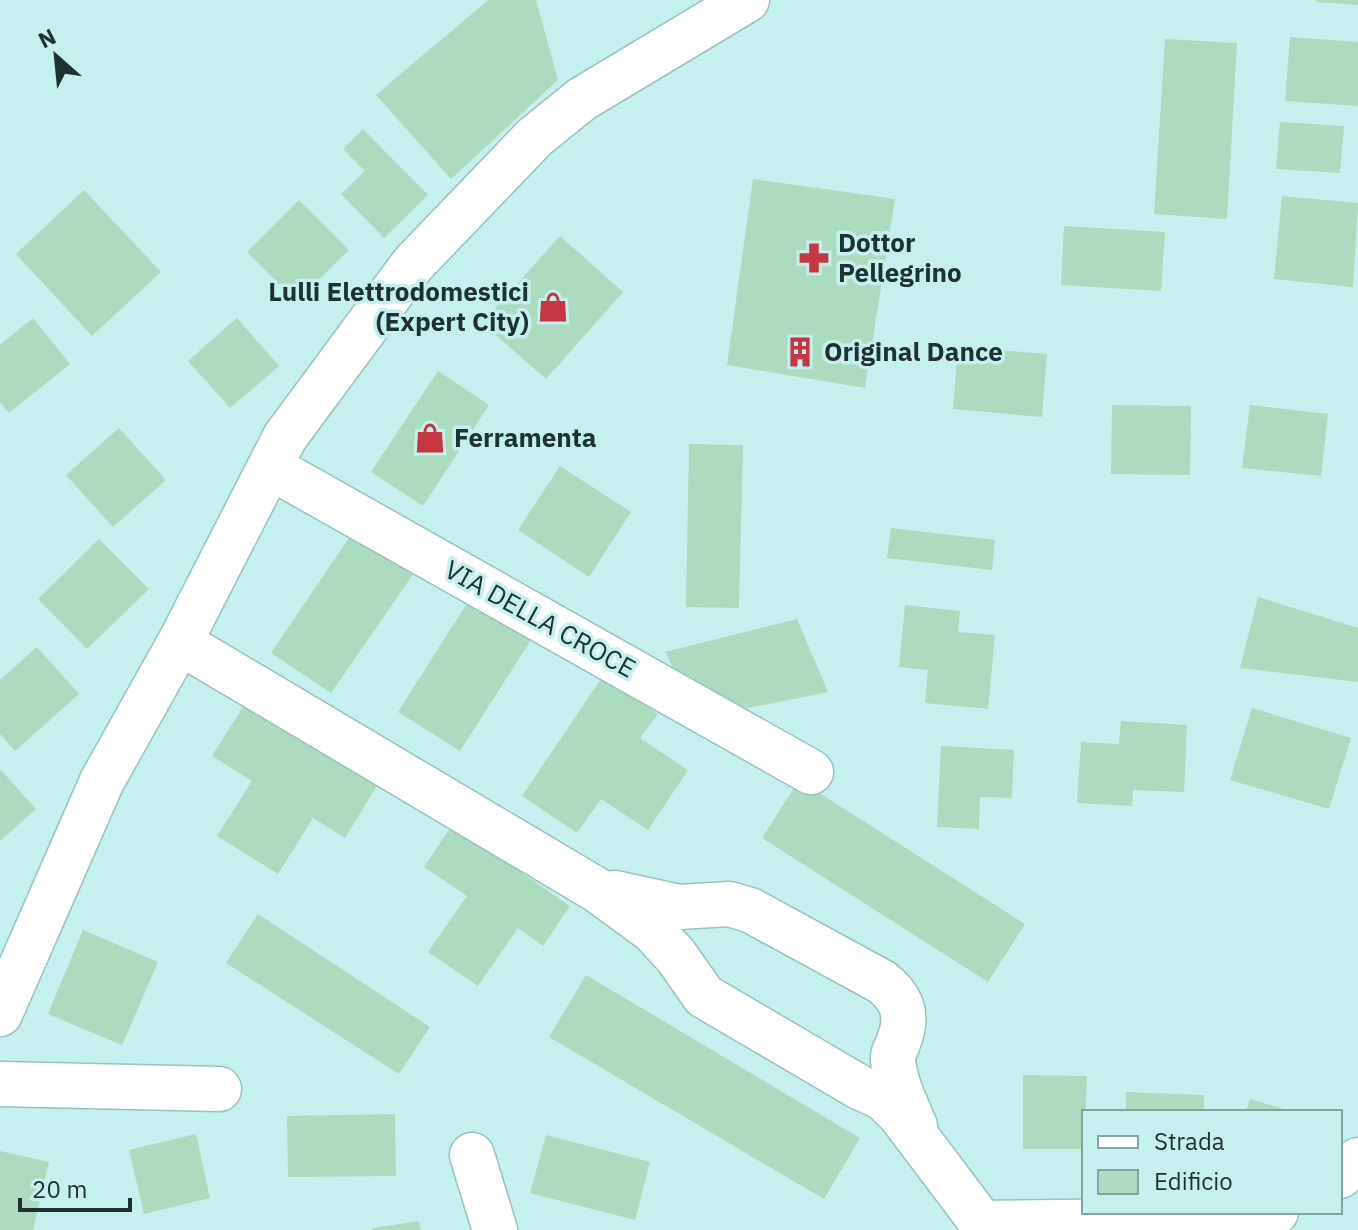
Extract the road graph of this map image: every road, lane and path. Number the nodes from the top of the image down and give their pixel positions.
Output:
1 (747, 0) edge
2 (270, 467) junction
3 (181, 640) junction
4 (811, 772) dead end
5 (597, 890) junction
6 (5, 984) edge
7 (0, 1084) edge
8 (219, 1089) dead end
9 (921, 1142) junction
10 (472, 1155) dead end
11 (1358, 1160) edge
12 (1342, 1174) edge
13 (1267, 1214) edge
14 (984, 1226) edge
15 (495, 1230) edge

1 - 2 street
2 - 3 street
2 - 4 street, VIA DELLA CROCE
3 - 5 street
3 - 6 street
5 - 9 street
5 - 9 street
7 - 8 street
9 - 14 street
10 - 15 street
11 - 12 street
13 - 14 street

